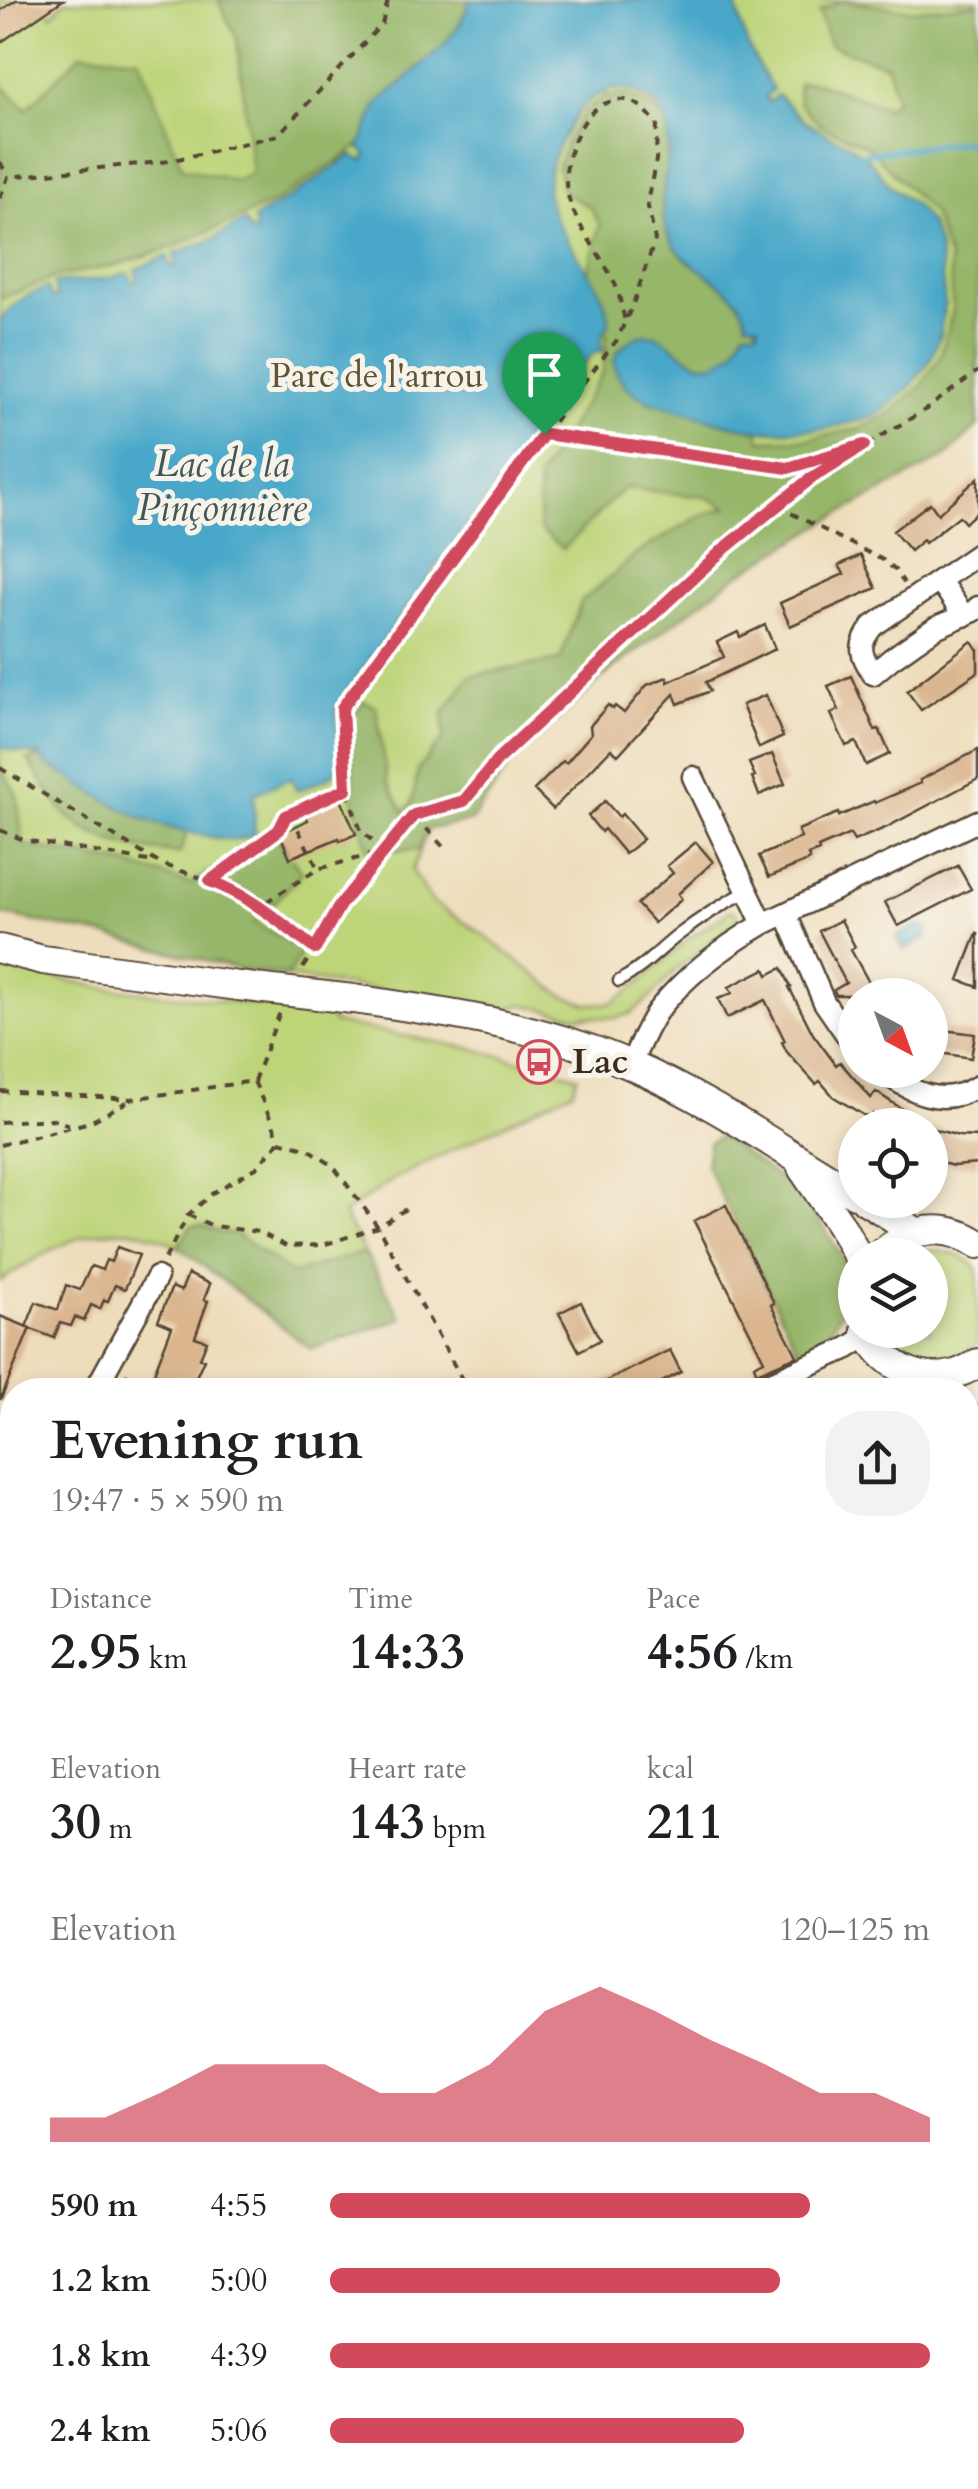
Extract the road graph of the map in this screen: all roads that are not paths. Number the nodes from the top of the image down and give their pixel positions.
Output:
1 (978, 554) edge
2 (940, 581) junction
3 (973, 613) edge
4 (693, 777) dead end
5 (978, 821) edge
6 (746, 892) junction
7 (786, 914) junction
8 (763, 924) junction
9 (0, 949) edge
10 (620, 980) dead end
11 (838, 1022) edge
12 (630, 1065) junction
13 (978, 1086) edge
14 (909, 1088) edge
15 (796, 1158) junction
16 (838, 1184) edge
17 (894, 1218) edge
18 (916, 1232) junction
19 (847, 1238) edge
20 (903, 1238) edge
21 (975, 1240) edge
22 (157, 1277) road end
23 (848, 1348) edge
24 (877, 1348) edge
25 (978, 1363) edge
26 (101, 1378) edge
27 (780, 1378) edge
28 (922, 1378) edge
29 (946, 1378) edge

1 - 2 street
2 - 3 street
2 - 3 street
4 - 6 street
5 - 7 street
6 - 8 street
6 - 10 lane
7 - 8 street
7 - 11 street
8 - 12 street
9 - 12 main road, bridge
12 - 15 main road
13 - 14 street
15 - 16 main road
15 - 19 main road
17 - 18 main road
18 - 20 main road
18 - 21 main road
22 - 26 street
23 - 27 street
24 - 28 main road
25 - 29 main road

